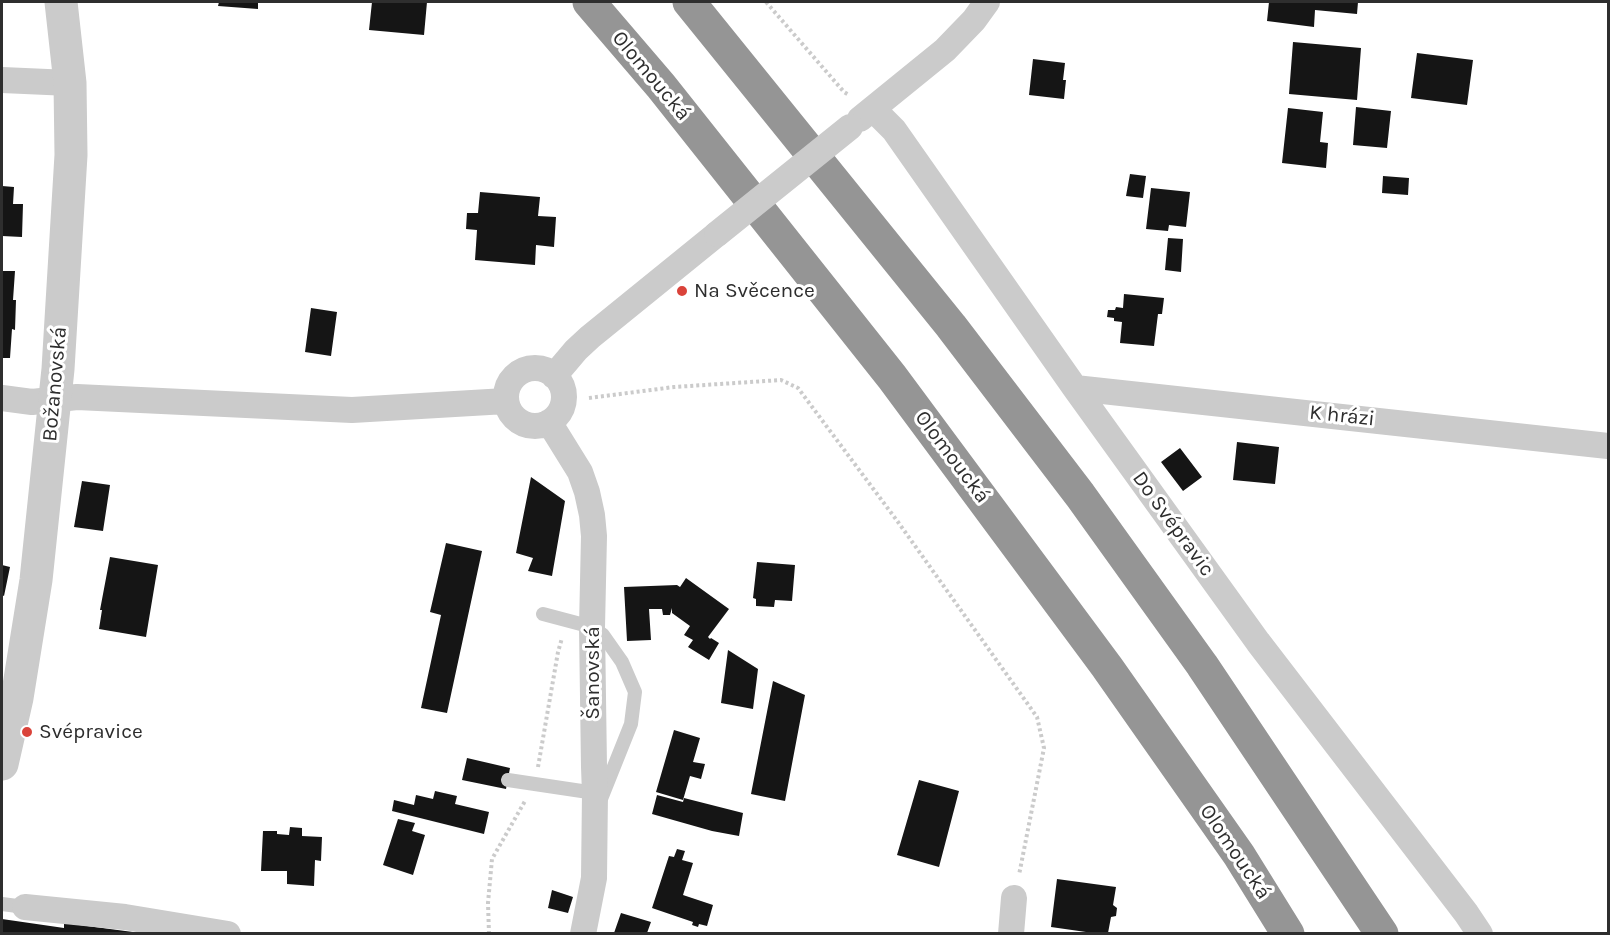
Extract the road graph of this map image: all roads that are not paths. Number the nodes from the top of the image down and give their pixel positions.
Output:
1 (62, 2) edge
2 (589, 2) edge
3 (689, 2) edge
4 (987, 2) edge
5 (2, 80) edge
6 (70, 83) junction
7 (873, 109) junction
8 (554, 376) junction
9 (1075, 387) junction
10 (2, 398) edge
11 (55, 399) junction
12 (506, 400) junction
13 (549, 422) junction
14 (1608, 446) edge
15 (543, 614) dead end
16 (592, 627) junction
17 (2, 764) edge
18 (508, 780) dead end
19 (595, 802) junction
20 (1014, 898) road end
21 (13, 906) edge
22 (228, 933) edge
23 (584, 933) edge
24 (1011, 933) edge
25 (1288, 933) edge
26 (1382, 933) edge
27 (1480, 933) edge

1 - 6 street, Božanovská
2 - 25 highway, Olomoucká
3 - 26 highway
4 - 7 street
5 - 6 street
6 - 11 street, Božanovská
7 - 8 street, bridge
7 - 9 street, Do Svépravic
8 - 12 street
8 - 13 street
9 - 14 street, K hrázi
9 - 27 street, Do Svépravic
10 - 11 street
11 - 12 street
11 - 17 street, Božanovská
12 - 13 street
13 - 16 street, Šanovská
15 - 16 lane
16 - 19 street, Šanovská
16 - 19 lane
18 - 19 lane
19 - 23 street, Šanovská
20 - 24 street
21 - 22 street

